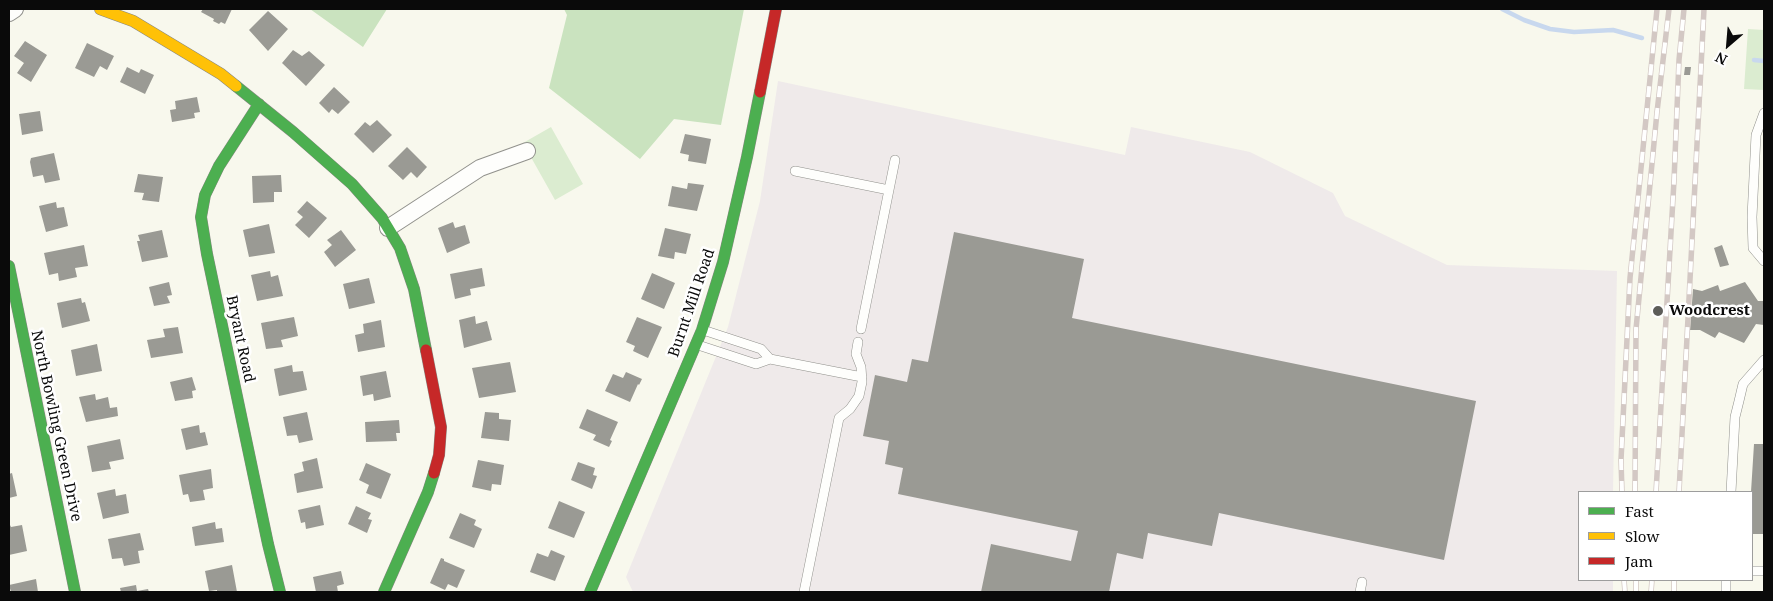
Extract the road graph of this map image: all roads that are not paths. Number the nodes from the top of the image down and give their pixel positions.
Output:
1 (15, 9) edge
2 (100, 9) edge
3 (776, 9) edge
4 (9, 13) edge
5 (259, 104) junction
6 (1764, 113) edge
7 (527, 151) dead end
8 (895, 160) dead end
9 (795, 171) dead end
10 (889, 190) junction
11 (388, 228) junction
12 (1764, 261) edge
13 (9, 266) edge
14 (861, 329) dead end
15 (702, 330) junction
16 (858, 342) dead end
17 (696, 344) junction
18 (770, 359) junction
19 (1764, 360) edge
20 (862, 377) junction
21 (1731, 491) edge
22 (1362, 582) dead end
23 (74, 592) edge
24 (280, 592) edge
25 (384, 592) edge
26 (590, 592) edge
27 (804, 592) edge
28 (1360, 592) edge

1 - 4 street
2 - 5 street
3 - 15 street, Burnt Mill Road
5 - 11 street
5 - 24 street, Bryant Road
6 - 12 lane
7 - 11 street
8 - 10 lane
9 - 10 lane
10 - 14 lane
11 - 25 street
13 - 23 street, North Bowling Green Drive
15 - 17 street, Burnt Mill Road
15 - 18 lane
16 - 20 lane
17 - 18 lane
17 - 26 street, Burnt Mill Road
18 - 20 lane
19 - 21 lane
20 - 27 lane
22 - 28 lane

